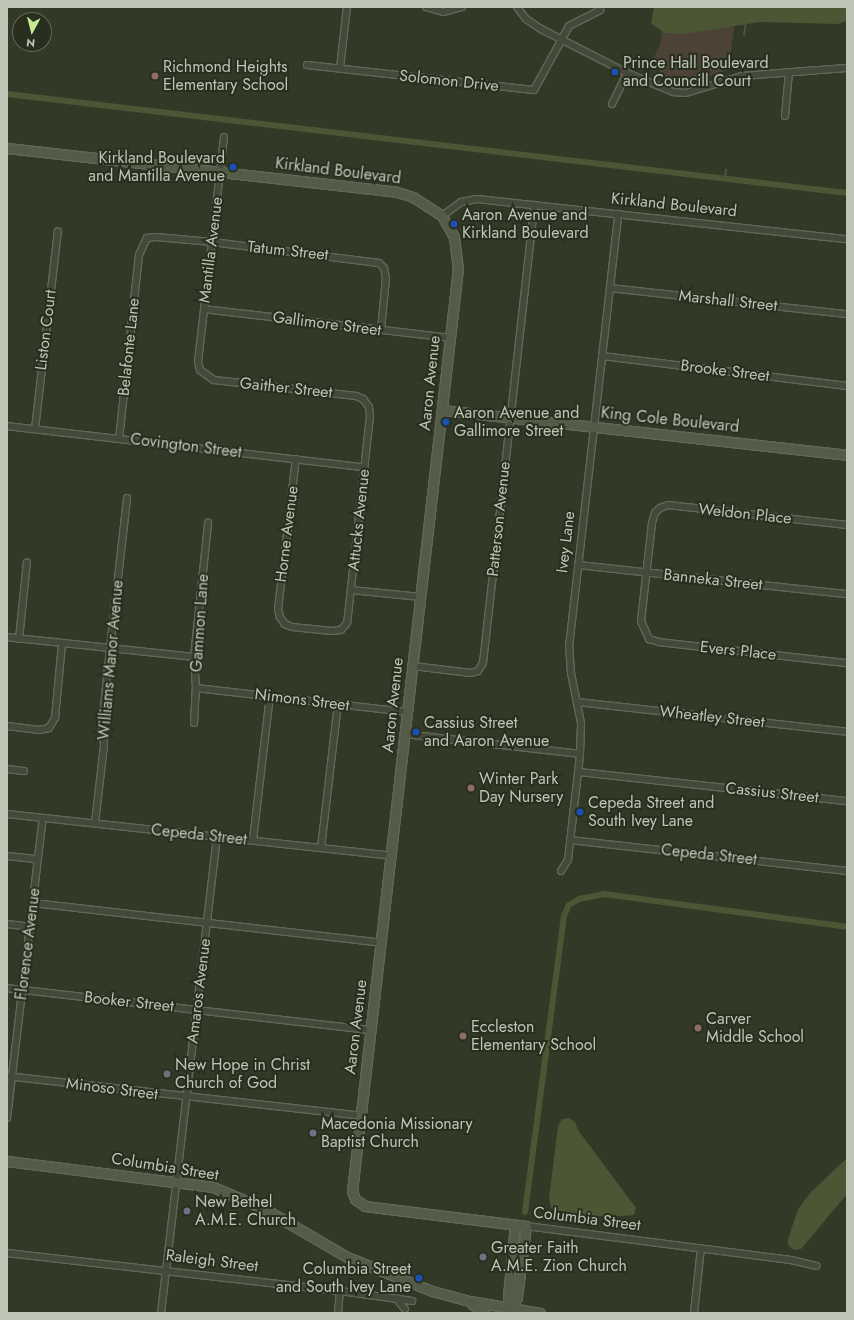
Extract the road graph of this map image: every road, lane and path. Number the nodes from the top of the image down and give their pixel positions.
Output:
1 (347, 7) edge
2 (426, 7) edge
3 (462, 7) edge
4 (517, 7) edge
5 (598, 7) edge
6 (561, 38) junction
7 (307, 65) dead end
8 (340, 68) junction
9 (847, 68) edge
10 (789, 72) junction
11 (627, 73) junction
12 (612, 104) dead end
13 (785, 116) dead end
14 (224, 137) dead end
15 (7, 148) edge
16 (220, 172) junction
17 (534, 205) junction
18 (618, 214) junction
19 (442, 216) junction
20 (58, 231) dead end
21 (847, 239) edge
22 (212, 242) junction
23 (139, 255) joint
24 (610, 288) junction
25 (204, 309) junction
26 (847, 314) edge
27 (381, 330) junction
28 (450, 338) junction
29 (602, 356) junction
30 (198, 362) joint
31 (847, 386) edge
32 (442, 410) junction
33 (370, 416) joint
34 (510, 418) junction
35 (7, 426) edge
36 (594, 427) junction
37 (35, 429) junction
38 (119, 438) junction
39 (847, 455) edge
40 (296, 459) junction
41 (364, 467) junction
42 (127, 498) dead end
43 (208, 522) dead end
44 (847, 525) edge
45 (27, 562) dead end
46 (578, 565) junction
47 (646, 572) junction
48 (351, 590) junction
49 (847, 594) edge
50 (421, 597) junction
51 (347, 623) joint
52 (7, 637) edge
53 (19, 639) junction
54 (62, 644) junction
55 (110, 648) junction
56 (194, 657) junction
57 (847, 663) edge
58 (413, 666) junction
59 (196, 688) junction
60 (270, 696) junction
61 (577, 702) junction
62 (338, 704) junction
63 (408, 712) junction
64 (194, 723) dead end
65 (7, 726) edge
66 (847, 732) edge
67 (405, 734) junction
68 (580, 754) junction
69 (7, 769) edge
70 (24, 771) dead end
71 (578, 772) junction
72 (847, 801) edge
73 (7, 814) edge
74 (43, 818) junction
75 (95, 823) junction
76 (217, 837) junction
77 (253, 840) junction
78 (570, 840) junction
79 (321, 848) junction
80 (7, 856) edge
81 (392, 856) junction
82 (38, 859) junction
83 (561, 871) dead end
84 (847, 871) edge
85 (33, 903) junction
86 (208, 923) junction
87 (7, 924) edge
88 (30, 927) junction
89 (382, 943) junction
90 (7, 988) edge
91 (22, 990) junction
92 (196, 1009) junction
93 (371, 1030) junction
94 (10, 1076) edge
95 (187, 1098) junction
96 (361, 1116) junction
97 (7, 1118) edge
98 (7, 1161) edge
99 (177, 1180) junction
100 (355, 1200) joint
101 (516, 1225) junction
102 (526, 1226) junction
103 (701, 1248) junction
104 (7, 1252) edge
105 (816, 1266) dead end
106 (166, 1270) junction
107 (340, 1291) junction
108 (396, 1298) junction
109 (412, 1302) dead end
110 (470, 1302) junction
111 (405, 1309) dead end
112 (510, 1311) edge
113 (161, 1313) edge
114 (338, 1313) edge
115 (485, 1313) edge
116 (540, 1313) edge
117 (694, 1313) edge

1 - 8 street
2 - 3 street
4 - 6 street
5 - 6 street
6 - 8 street, Solomon Drive
6 - 11 street
7 - 8 street, Solomon Drive
9 - 10 street
10 - 11 street
10 - 13 street
11 - 12 street
14 - 16 street, Mantilla Avenue
15 - 16 street, Kirkland Boulevard
16 - 19 street, Kirkland Boulevard
16 - 22 street, Mantilla Avenue
17 - 18 street, Kirkland Boulevard
17 - 19 street, Kirkland Boulevard
17 - 34 street, Patterson Avenue
18 - 21 street, Kirkland Boulevard
18 - 24 street, Ivey Lane
19 - 28 street, Aaron Avenue
20 - 37 street, Liston Court
22 - 23 street, Tatum Street
22 - 25 street, Mantilla Avenue
22 - 27 street, Tatum Street
23 - 38 street, Belafonte Lane
24 - 26 street, Marshall Street
24 - 29 street, Ivey Lane
25 - 27 street, Gallimore Street
25 - 30 street, Mantilla Avenue
27 - 28 street, Gallimore Street
28 - 32 street, Aaron Avenue
29 - 31 street, Brooke Street
29 - 36 street, Ivey Lane
30 - 33 street, Gaither Street
32 - 34 street, King Cole Boulevard
32 - 50 street, Aaron Avenue
33 - 41 street, Attucks Avenue
34 - 36 street, King Cole Boulevard
34 - 58 street, Patterson Avenue
35 - 37 street, Covington Street
36 - 39 street, King Cole Boulevard
36 - 46 street, Ivey Lane
37 - 38 street, Covington Street
38 - 40 street, Covington Street
40 - 41 street, Covington Street
40 - 51 street, Horne Avenue
41 - 48 street, Attucks Avenue
42 - 55 street, Williams Manor Avenue
43 - 56 street, Gammon Lane
44 - 47 street, Weldon Place
45 - 53 street
46 - 47 street, Banneka Street
46 - 61 street, Ivey Lane
47 - 49 street, Banneka Street
47 - 57 street, Evers Place
48 - 50 street
48 - 51 street, Attucks Avenue
50 - 58 street, Aaron Avenue
52 - 53 street
53 - 54 street
54 - 55 street
54 - 65 street
55 - 56 street
55 - 75 street, Williams Manor Avenue
56 - 59 street, Gammon Lane
58 - 63 street, Aaron Avenue
59 - 60 street, Nimons Street
59 - 64 street, Gammon Lane
60 - 62 street, Nimons Street
60 - 77 street
61 - 66 street, Wheatley Street
61 - 68 street, Ivey Lane
62 - 63 street, Nimons Street
62 - 79 street
63 - 67 street, Aaron Avenue
67 - 68 street
67 - 81 street, Aaron Avenue
68 - 71 street, Ivey Lane
69 - 70 street
71 - 72 street, Cassius Street
71 - 78 street, Ivey Lane
73 - 74 street, Cepeda Street
74 - 75 street, Cepeda Street
74 - 82 street, Florence Avenue
75 - 76 street, Cepeda Street
76 - 77 street, Cepeda Street
76 - 86 street, Amaros Avenue
77 - 79 street, Cepeda Street
78 - 83 street, Ivey Lane
78 - 84 street, Cepeda Street
79 - 81 street, Cepeda Street
80 - 82 street
81 - 89 street, Aaron Avenue
82 - 85 street, Florence Avenue
85 - 86 street
85 - 88 street, Florence Avenue
86 - 89 street
86 - 92 street, Amaros Avenue
87 - 88 street
88 - 91 street, Florence Avenue
89 - 93 street, Aaron Avenue
90 - 91 street, Booker Street
91 - 92 street, Booker Street
91 - 94 street, Florence Avenue
92 - 93 street, Booker Street
92 - 95 street, Amaros Avenue
93 - 96 street, Aaron Avenue
94 - 95 street, Minoso Street
94 - 97 street, Florence Avenue
95 - 96 street, Minoso Street
95 - 99 street, Amaros Avenue
96 - 100 street, Aaron Avenue
98 - 99 street, Columbia Street
99 - 106 street, Amaros Avenue
99 - 110 street, Columbia Street
100 - 101 street, Columbia Street
101 - 102 street, Columbia Street
101 - 112 street
102 - 103 street, Columbia Street
102 - 112 street
103 - 105 street, Columbia Street
103 - 117 street
104 - 106 street, Raleigh Street
106 - 107 street, Raleigh Street
106 - 113 street, Amaros Avenue
107 - 108 street, Raleigh Street
107 - 114 street
108 - 109 street, Raleigh Street
108 - 111 street
110 - 112 street, Columbia Street
110 - 115 street
112 - 116 street

